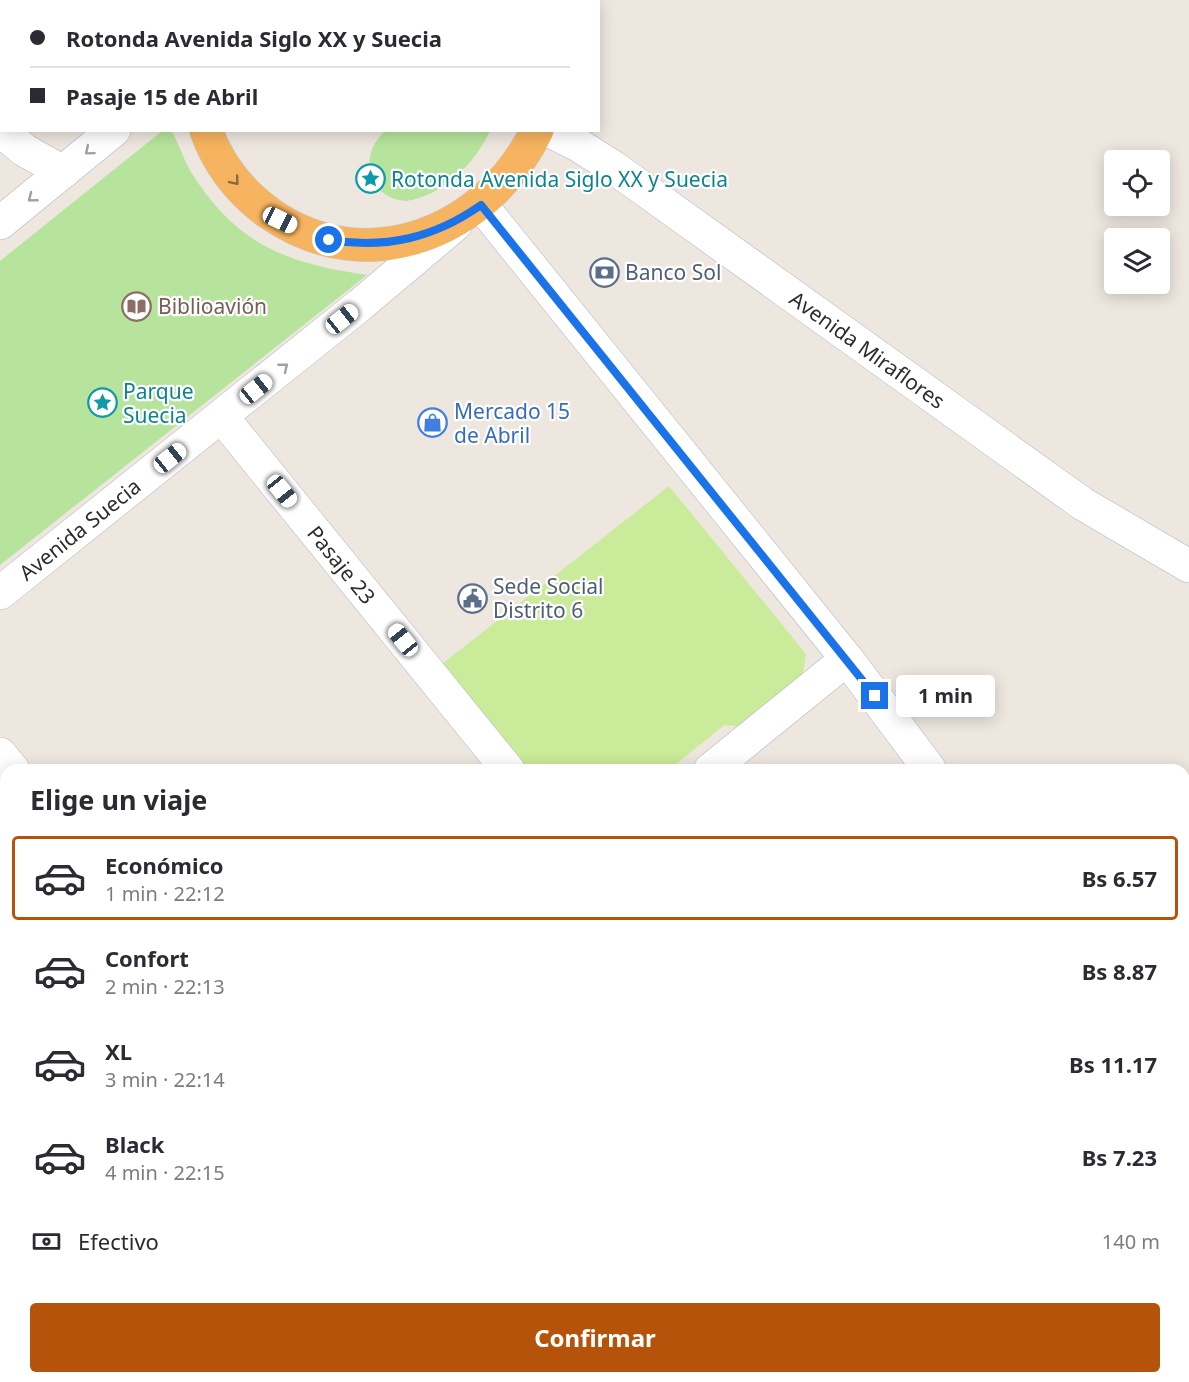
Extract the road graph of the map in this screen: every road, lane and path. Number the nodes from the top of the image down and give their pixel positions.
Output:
1 (2, 132) edge
2 (112, 132) edge
3 (207, 132) edge
4 (536, 132) edge
5 (552, 132) edge
6 (63, 172) junction
7 (474, 210) junction
8 (0, 223) edge
9 (222, 417) junction
10 (1189, 566) edge
11 (0, 593) edge
12 (847, 658) junction
13 (503, 764) edge
14 (717, 764) edge
15 (926, 764) edge

1 - 6 street
2 -> 6 street
3 -> 7 highway
4 - 7 highway
5 - 10 street, Avenida Miraflores
6 -> 8 street
9 -> 7 street, Avenida Suecia
7 - 12 street
9 - 11 street, Avenida Suecia
9 - 13 street, Pasaje 23
12 - 14 street
12 - 15 street

